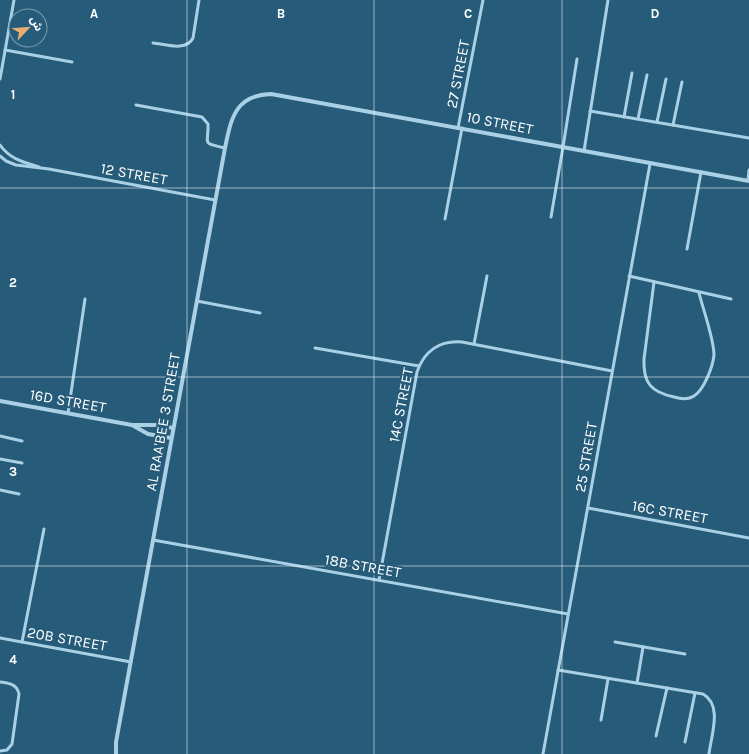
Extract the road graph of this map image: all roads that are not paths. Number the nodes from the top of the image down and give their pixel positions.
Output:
1 (14, 0) edge
2 (199, 0) edge
3 (482, 0) edge
4 (608, 0) edge
5 (153, 43) dead end
6 (5, 50) junction
7 (577, 59) dead end
8 (72, 62) dead end
9 (632, 73) dead end
10 (647, 76) dead end
11 (0, 79) edge
12 (666, 79) dead end
13 (682, 82) dead end
14 (248, 100) joint
15 (136, 105) dead end
16 (590, 111) junction
17 (624, 116) junction
18 (638, 119) junction
19 (657, 122) junction
20 (673, 125) junction
21 (460, 128) junction
22 (749, 138) edge
23 (0, 145) edge
24 (563, 147) junction
25 (225, 148) junction
26 (584, 151) junction
27 (0, 156) edge
28 (650, 164) junction
29 (49, 170) junction
30 (749, 170) edge
31 (701, 172) junction
32 (748, 180) edge
33 (215, 200) junction
34 (550, 217) dead end
35 (445, 219) dead end
36 (687, 249) dead end
37 (487, 276) dead end
38 (629, 276) junction
39 (654, 282) junction
40 (699, 292) junction
41 (85, 299) dead end
42 (731, 299) dead end
43 (197, 301) junction
44 (260, 313) dead end
45 (474, 344) junction
46 (315, 348) dead end
47 (419, 366) junction
48 (612, 371) junction
49 (0, 401) edge
50 (68, 413) junction
51 (132, 425) junction
52 (173, 428) junction
53 (0, 436) edge
54 (172, 438) junction
55 (22, 442) dead end
56 (0, 459) edge
57 (22, 463) dead end
58 (0, 490) edge
59 (19, 494) dead end
60 (588, 508) junction
61 (44, 529) dead end
62 (749, 538) edge
63 (153, 540) junction
64 (379, 580) junction
65 (568, 614) junction
66 (0, 638) edge
67 (22, 642) junction
68 (615, 642) dead end
69 (643, 647) junction
70 (684, 654) dead end
71 (131, 662) junction
72 (558, 670) junction
73 (608, 678) junction
74 (0, 682) edge
75 (636, 683) junction
76 (667, 688) junction
77 (695, 693) junction
78 (601, 720) dead end
79 (656, 736) dead end
80 (685, 742) dead end
81 (0, 751) edge
82 (116, 754) edge
83 (543, 754) edge
84 (709, 754) edge

1 - 6 lane
2 - 5 lane
3 - 21 lane, 27 STREET
4 - 16 lane
6 - 8 lane
6 - 11 lane
7 - 24 lane
9 - 17 lane
10 - 18 lane
12 - 19 lane
13 - 20 lane
14 - 21 street, 10 STREET
14 - 25 street, AL RAA'BEE 3 STREET
15 - 25 lane
16 - 17 lane
16 - 26 lane
17 - 18 lane
18 - 19 lane
19 - 20 lane
20 - 22 lane
21 - 24 street, 10 STREET
21 - 35 lane, 27 STREET
23 - 29 lane
24 - 26 street, 10 STREET
24 - 34 lane
25 - 33 street, AL RAA'BEE 3 STREET
26 - 28 street, 10 STREET
27 - 29 lane
28 - 31 street, 10 STREET
28 - 38 lane, 25 STREET
29 - 33 lane, 12 STREET
30 - 32 lane
31 - 32 street, 10 STREET
31 - 36 lane
33 - 43 street, AL RAA'BEE 3 STREET
37 - 45 lane
38 - 39 lane
38 - 48 lane, 25 STREET
39 - 40 lane
39 - 40 lane
40 - 42 lane
41 - 50 lane
43 - 44 lane
43 - 52 street, AL RAA'BEE 3 STREET
45 - 47 lane, 14C STREET
45 - 48 lane, 14C STREET
46 - 47 lane
47 - 64 lane, 14C STREET
48 - 60 lane, 25 STREET
49 - 50 street, 16D STREET
50 - 51 street, 16D STREET
51 - 52 street, 16D STREET
51 - 54 street, 16D STREET
52 - 54 street, AL RAA'BEE 3 STREET
53 - 55 lane
54 - 63 street, AL RAA'BEE 3 STREET
56 - 57 lane
58 - 59 lane
60 - 62 lane, 16C STREET
60 - 65 lane, 25 STREET
61 - 67 lane
63 - 64 lane, 18B STREET
63 - 71 street, AL RAA'BEE 3 STREET
64 - 65 lane, 18B STREET
65 - 72 lane, 25 STREET
66 - 67 lane, 20B STREET
67 - 71 lane, 20B STREET
68 - 69 lane
69 - 70 lane
69 - 75 lane
71 - 82 street, AL RAA'BEE 3 STREET
72 - 73 lane
72 - 83 lane, 25 STREET
73 - 75 lane
73 - 78 lane
74 - 81 lane
75 - 76 lane
76 - 77 lane
76 - 79 lane
77 - 80 lane
77 - 84 lane

